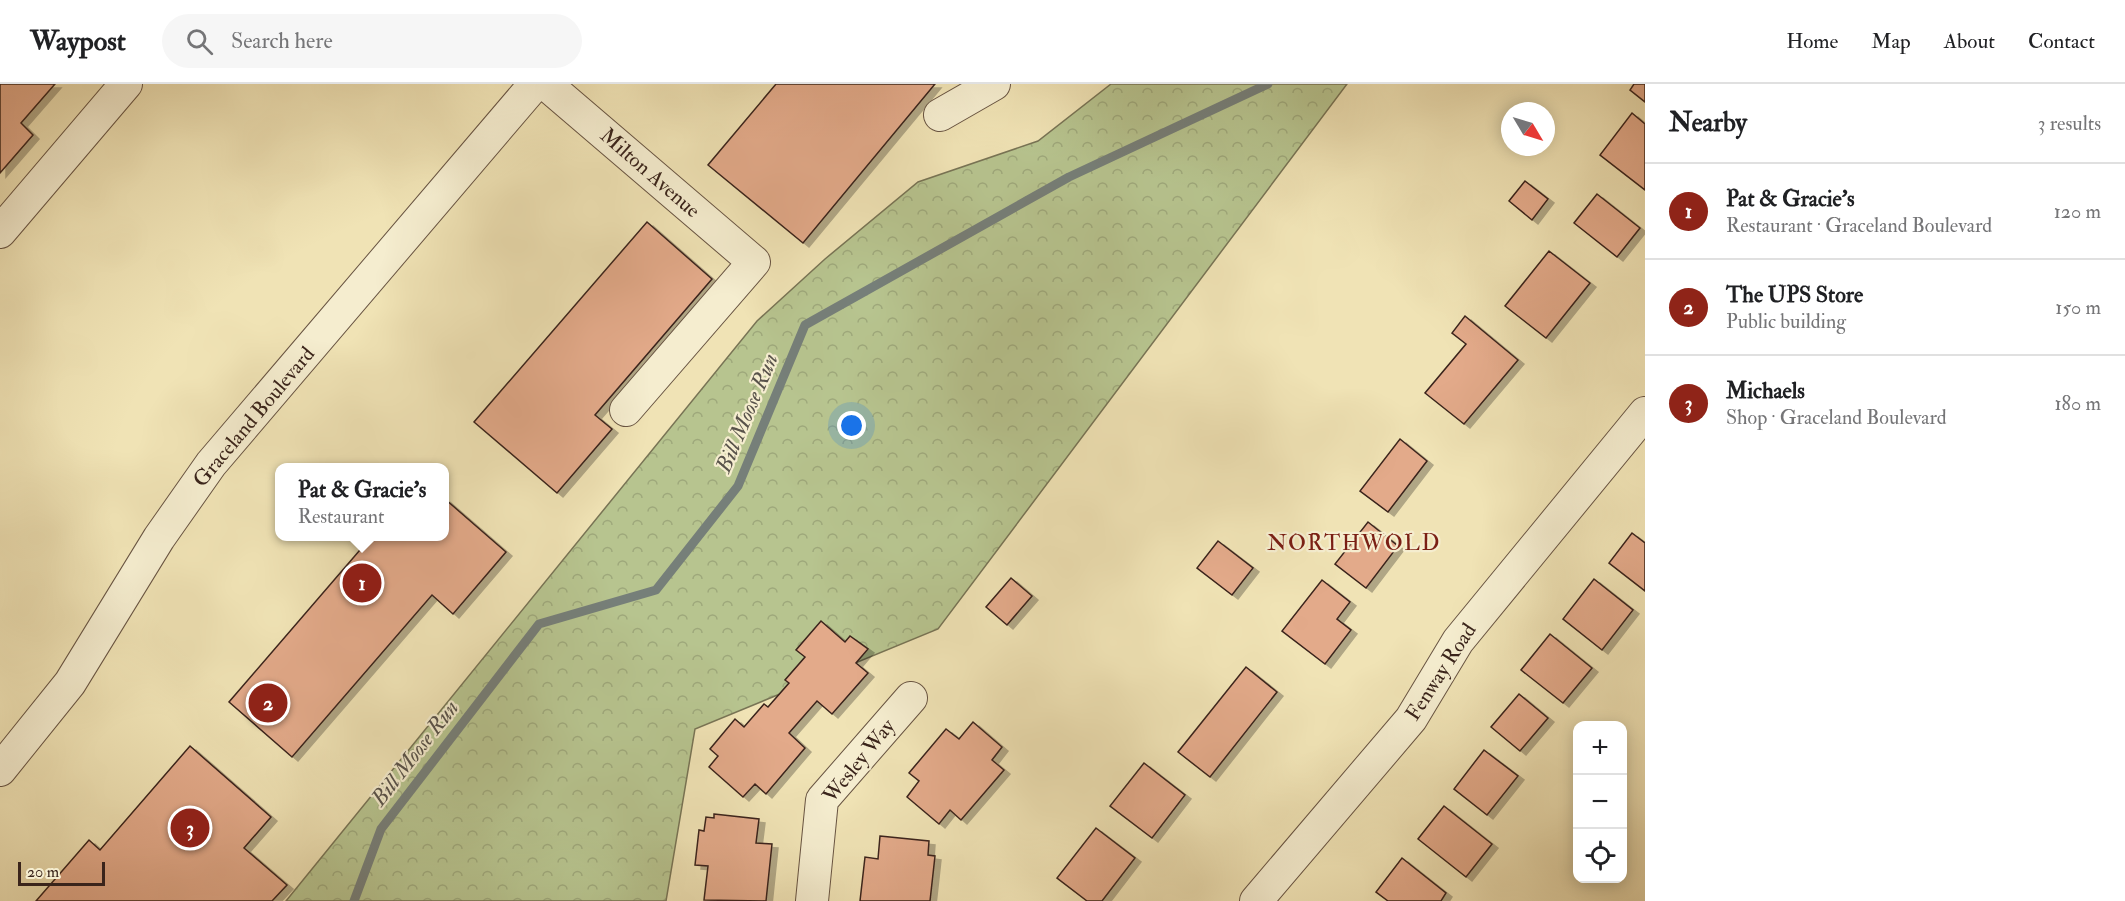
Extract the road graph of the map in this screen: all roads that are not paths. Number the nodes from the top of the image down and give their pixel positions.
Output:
1 (126, 84) edge
2 (535, 84) edge
3 (546, 84) edge
4 (994, 84) edge
5 (940, 116) dead end
6 (0, 232) edge
7 (627, 410) dead end
8 (1645, 413) edge
9 (911, 698) dead end
10 (0, 770) edge
11 (812, 901) edge
12 (1256, 901) edge

1 - 6 street
2 - 10 street, Graceland Boulevard
3 - 7 street, Milton Avenue
4 - 5 street
8 - 12 street, Fenway Road
9 - 11 street, Wesley Way

